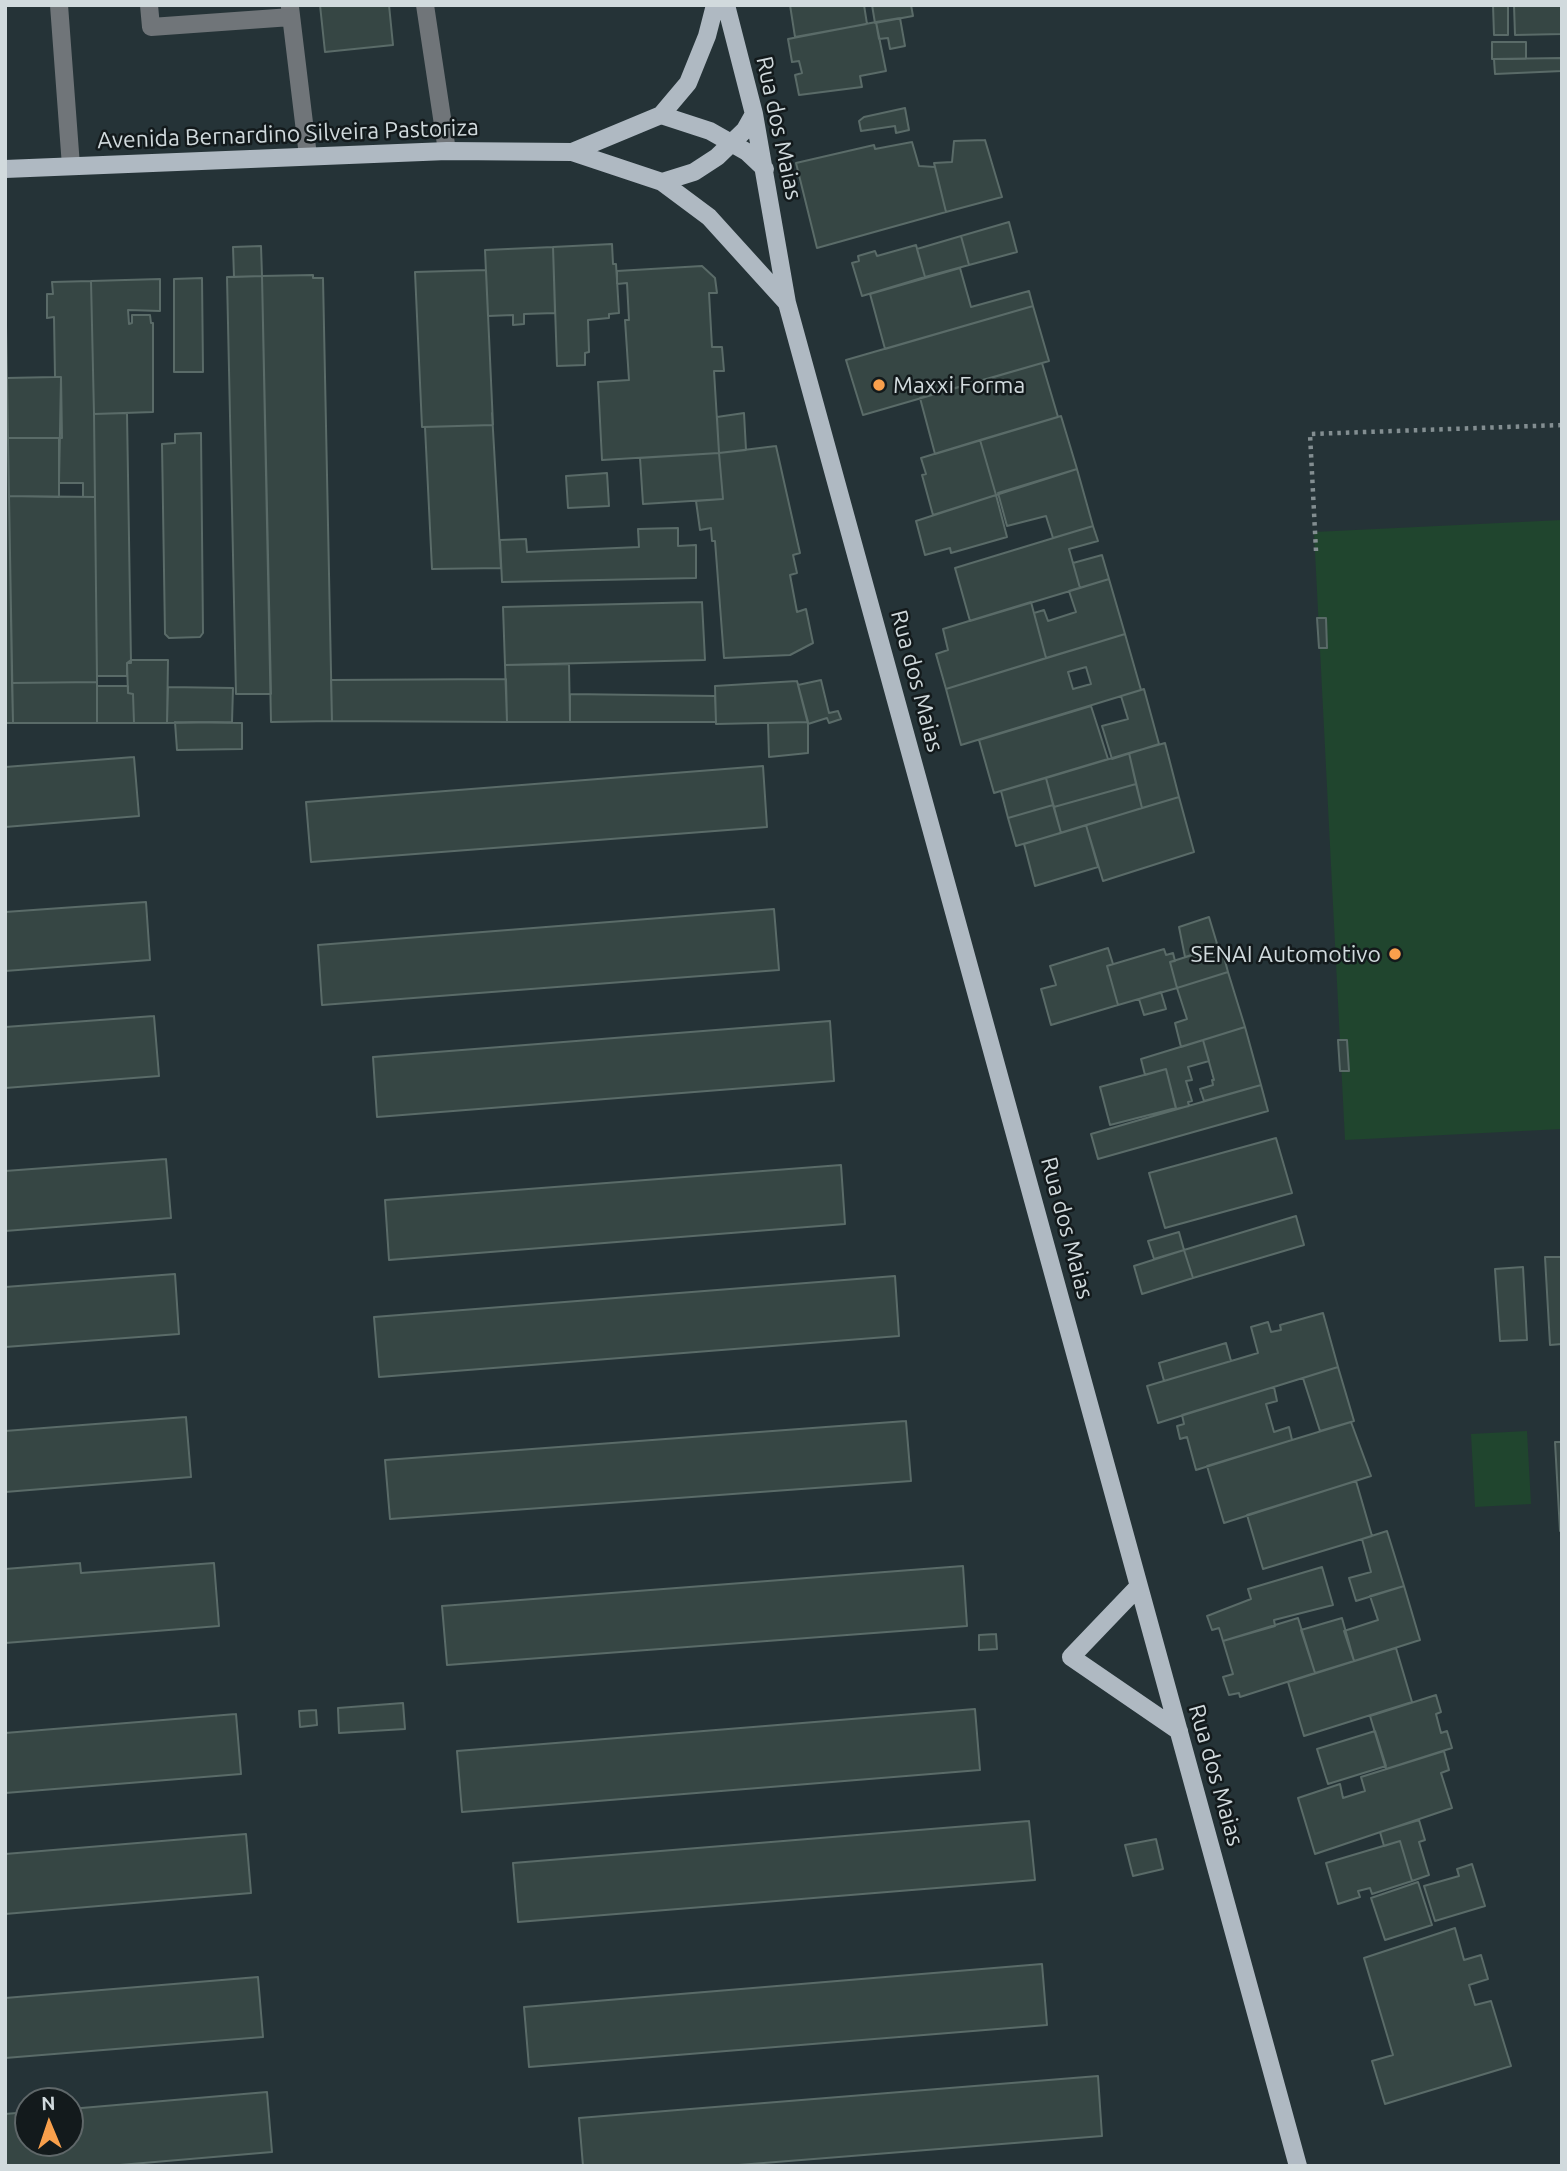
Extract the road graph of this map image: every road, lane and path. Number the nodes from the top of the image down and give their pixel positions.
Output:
1 (59, 5) edge
2 (149, 5) edge
3 (425, 5) edge
4 (715, 5) edge
5 (726, 5) edge
6 (291, 11) edge
7 (754, 114) junction
8 (661, 115) junction
9 (733, 143) junction
10 (447, 151) junction
11 (572, 152) junction
12 (307, 156) junction
13 (71, 166) junction
14 (5, 169) edge
15 (765, 169) junction
16 (662, 182) junction
17 (787, 303) junction
18 (1562, 425) edge
19 (1316, 551) dead end
20 (1139, 1586) junction
21 (1179, 1731) junction
22 (1298, 2166) edge

1 - 13 lane
2 - 6 lane
3 - 10 lane
4 - 8 main road
5 - 7 main road, Rua dos Maias
6 - 12 lane
7 - 9 main road
7 - 15 main road, Rua dos Maias
8 - 9 main road
8 - 11 main road, Avenida Bernardino Silveira Pastoriza
9 - 15 main road
9 - 16 main road
10 - 11 main road, Avenida Bernardino Silveira Pastoriza
10 - 12 main road, Avenida Bernardino Silveira Pastoriza
11 - 16 main road, Avenida Bernardino Silveira Pastoriza
12 - 13 main road, Avenida Bernardino Silveira Pastoriza
13 - 14 main road, Avenida Bernardino Silveira Pastoriza
15 - 17 main road, Rua dos Maias
16 - 17 main road, Rua dos Maias
17 - 20 main road, Rua dos Maias
18 - 19 path
20 - 21 main road, Rua dos Maias
20 - 21 main road
21 - 22 main road, Rua dos Maias

